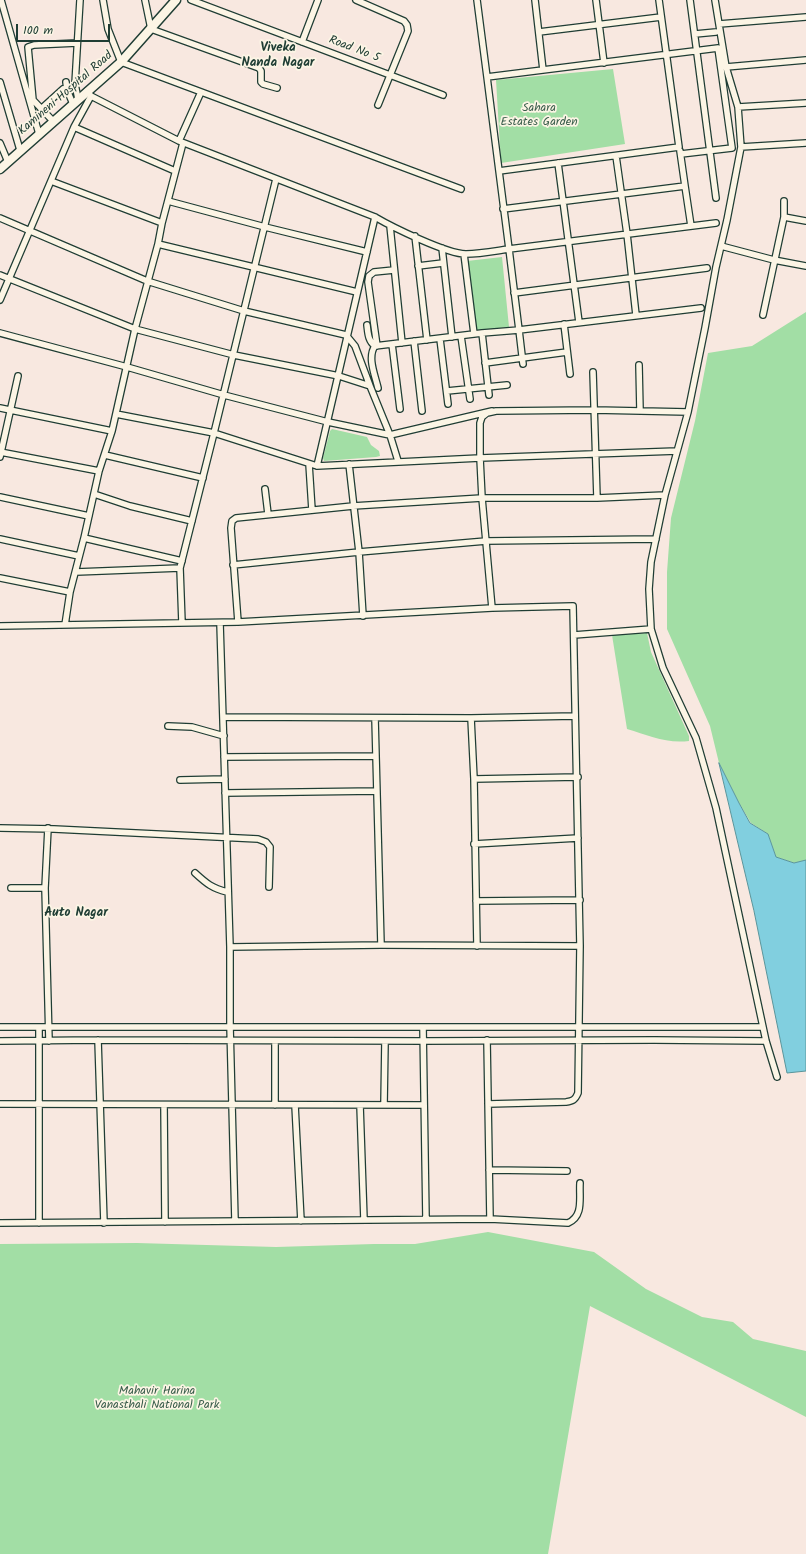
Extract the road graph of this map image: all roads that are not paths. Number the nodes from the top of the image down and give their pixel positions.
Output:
1 (1, 0) edge
2 (80, 0) edge
3 (103, 0) edge
4 (145, 0) edge
5 (176, 0) edge
6 (191, 0) edge
7 (318, 0) edge
8 (356, 0) edge
9 (477, 0) edge
10 (535, 0) edge
11 (596, 0) edge
12 (659, 0) edge
13 (690, 0) edge
14 (715, 0) edge
15 (661, 16) junction
16 (806, 17) edge
17 (599, 24) junction
18 (719, 24) junction
19 (151, 29) junction
20 (539, 32) junction
21 (716, 32) dead end
22 (694, 34) junction
23 (302, 42) junction
24 (77, 43) junction
25 (696, 51) junction
26 (668, 54) junction
27 (806, 60) edge
28 (121, 62) junction
29 (604, 63) junction
30 (726, 67) junction
31 (543, 70) junction
32 (390, 76) junction
33 (487, 77) junction
34 (0, 82) edge
35 (66, 82) dead end
36 (277, 88) dead end
37 (63, 89) dead end
38 (201, 92) junction
39 (89, 94) junction
40 (443, 95) dead end
41 (76, 101) junction
42 (806, 103) edge
43 (378, 105) dead end
44 (738, 108) junction
45 (41, 109) junction
46 (53, 121) junction
47 (74, 127) junction
48 (39, 134) junction
49 (181, 142) junction
50 (0, 143) edge
51 (806, 143) edge
52 (679, 147) junction
53 (741, 148) junction
54 (20, 150) junction
55 (709, 150) junction
56 (681, 154) junction
57 (616, 156) junction
58 (8, 162) junction
59 (558, 163) junction
60 (0, 168) edge
61 (175, 171) junction
62 (499, 171) junction
63 (276, 179) junction
64 (51, 181) junction
65 (685, 186) junction
66 (461, 189) dead end
67 (622, 194) junction
68 (716, 198) dead end
69 (168, 201) junction
70 (784, 201) dead end
71 (563, 202) junction
72 (503, 208) junction
73 (375, 217) junction
74 (784, 217) junction
75 (0, 218) edge
76 (806, 221) edge
77 (162, 223) junction
78 (716, 223) dead end
79 (390, 226) junction
80 (691, 226) junction
81 (265, 227) junction
82 (30, 230) junction
83 (627, 234) junction
84 (414, 236) junction
85 (569, 242) junction
86 (158, 244) junction
87 (720, 246) junction
88 (442, 248) junction
89 (509, 249) junction
90 (367, 252) junction
91 (464, 254) junction
92 (774, 260) junction
93 (443, 263) junction
94 (418, 266) junction
95 (806, 266) edge
96 (255, 267) junction
97 (707, 268) dead end
98 (394, 270) junction
99 (0, 275) edge
100 (632, 278) junction
101 (9, 279) junction
102 (147, 281) junction
103 (574, 285) junction
104 (357, 292) junction
105 (514, 293) junction
106 (0, 300) edge
107 (700, 308) dead end
108 (244, 312) junction
109 (636, 315) junction
110 (763, 315) dead end
111 (579, 322) junction
112 (367, 324) dead end
113 (564, 324) junction
114 (135, 329) junction
115 (519, 330) junction
116 (0, 333) edge
117 (482, 333) junction
118 (474, 334) junction
119 (346, 335) junction
120 (461, 336) junction
121 (452, 337) junction
122 (440, 339) junction
123 (427, 340) junction
124 (414, 341) junction
125 (402, 343) junction
126 (392, 344) junction
127 (376, 346) junction
128 (567, 352) junction
129 (234, 355) junction
130 (523, 361) junction
131 (485, 363) junction
132 (638, 365) dead end
133 (127, 366) junction
134 (593, 372) dead end
135 (570, 374) dead end
136 (18, 376) dead end
137 (339, 376) junction
138 (507, 385) dead end
139 (370, 386) junction
140 (488, 387) junction
141 (378, 388) dead end
142 (468, 389) junction
143 (446, 391) junction
144 (224, 395) junction
145 (489, 395) dead end
146 (470, 399) dead end
147 (448, 404) dead end
148 (0, 408) edge
149 (400, 409) dead end
150 (10, 410) junction
151 (594, 410) junction
152 (422, 411) dead end
153 (640, 411) junction
154 (492, 412) junction
155 (688, 412) junction
156 (116, 414) junction
157 (328, 422) junction
158 (112, 431) junction
159 (214, 433) junction
160 (390, 435) junction
161 (677, 451) junction
162 (0, 454) edge
163 (105, 455) junction
164 (596, 455) junction
165 (480, 458) junction
166 (398, 461) junction
167 (309, 464) junction
168 (349, 464) junction
169 (317, 466) junction
170 (99, 472) junction
171 (203, 478) junction
172 (266, 489) dead end
173 (94, 494) junction
174 (665, 495) junction
175 (0, 497) edge
176 (482, 498) junction
177 (597, 498) junction
178 (353, 506) junction
179 (312, 510) junction
180 (268, 514) junction
181 (89, 516) junction
182 (192, 521) junction
183 (84, 538) junction
184 (0, 539) edge
185 (656, 539) junction
186 (486, 541) junction
187 (359, 552) junction
188 (79, 556) junction
189 (182, 561) junction
190 (233, 565) junction
191 (180, 568) junction
192 (76, 572) junction
193 (0, 578) edge
194 (70, 592) junction
195 (492, 608) junction
196 (363, 616) junction
197 (220, 622) junction
198 (238, 622) junction
199 (182, 623) junction
200 (65, 625) junction
201 (0, 626) edge
202 (651, 629) junction
203 (574, 634) junction
204 (575, 716) junction
205 (223, 717) junction
206 (375, 718) junction
207 (471, 718) junction
208 (168, 726) dead end
209 (224, 736) junction
210 (376, 756) junction
211 (224, 758) junction
212 (578, 777) junction
213 (225, 779) junction
214 (474, 779) junction
215 (180, 780) dead end
216 (377, 791) junction
217 (225, 793) junction
218 (0, 828) edge
219 (48, 828) junction
220 (226, 836) junction
221 (578, 838) junction
222 (474, 844) junction
223 (195, 873) dead end
224 (269, 887) dead end
225 (11, 888) dead end
226 (46, 888) junction
227 (227, 892) junction
228 (580, 900) junction
229 (476, 901) junction
230 (381, 945) junction
231 (477, 946) junction
232 (580, 946) junction
233 (230, 947) junction
234 (230, 1026) junction
235 (0, 1027) edge
236 (39, 1027) junction
237 (49, 1027) junction
238 (423, 1027) junction
239 (763, 1027) junction
240 (579, 1028) junction
241 (49, 1040) junction
242 (98, 1040) junction
243 (230, 1040) junction
244 (487, 1040) junction
245 (579, 1040) junction
246 (0, 1041) edge
247 (39, 1041) junction
248 (275, 1041) junction
249 (385, 1041) junction
250 (424, 1041) junction
251 (766, 1041) junction
252 (777, 1077) dead end
253 (0, 1104) edge
254 (39, 1104) junction
255 (101, 1104) junction
256 (488, 1104) junction
257 (164, 1105) junction
258 (232, 1105) junction
259 (275, 1105) junction
260 (295, 1105) junction
261 (360, 1105) junction
262 (384, 1105) junction
263 (424, 1105) junction
264 (489, 1170) junction
265 (568, 1171) dead end
266 (580, 1183) dead end
267 (490, 1218) junction
268 (426, 1219) junction
269 (364, 1220) junction
270 (235, 1221) junction
271 (301, 1221) junction
272 (165, 1222) junction
273 (0, 1223) edge
274 (39, 1223) junction
275 (104, 1223) junction

1 - 48 street
2 - 24 street
3 - 28 street
4 - 19 street
5 - 19 street, Kamineni Hospital Road
6 - 23 street, Road No 5
7 - 23 street
8 - 32 street
9 - 33 street
10 - 20 street
11 - 17 street
12 - 15 street
13 - 22 street
14 - 18 street
15 - 17 street
15 - 26 street
16 - 18 street
17 - 20 street
17 - 29 street
18 - 30 street
19 - 28 street, Kamineni Hospital Road
19 - 36 street
20 - 31 street
21 - 22 street
22 - 25 street
23 - 32 street, Road No 5
24 - 41 street
24 - 45 street
25 - 26 street
25 - 55 street
25 - 55 street
26 - 29 street
26 - 52 street
27 - 30 street
28 - 38 street
28 - 39 street, Kamineni Hospital Road
29 - 31 street
30 - 44 street
31 - 33 street
32 - 40 street, Road No 5
32 - 43 street
33 - 62 street
34 - 54 street
35 - 41 street
37 - 45 street
38 - 49 street
38 - 66 street
39 - 41 street, Kamineni Hospital Road
39 - 47 street
39 - 49 street
41 - 46 street, Kamineni Hospital Road
42 - 44 street
44 - 53 street
45 - 46 street
46 - 48 street, Kamineni Hospital Road
47 - 61 street
47 - 64 street
48 - 54 street, Kamineni Hospital Road
49 - 61 street
49 - 63 street
50 - 58 street
51 - 53 street
52 - 56 street
52 - 57 street
53 - 87 street
54 - 58 street, Kamineni Hospital Road
55 - 56 street
55 - 68 street
56 - 65 street
57 - 59 street
57 - 67 street
58 - 60 street, Kamineni Hospital Road
59 - 62 street
59 - 71 street
61 - 69 street
62 - 72 street
63 - 73 street
63 - 81 street
64 - 77 street
64 - 82 street
65 - 67 street
65 - 80 street
67 - 71 street
67 - 83 street
69 - 77 street
69 - 81 street
70 - 74 street
71 - 72 street
71 - 85 street
72 - 89 street
73 - 79 street
73 - 90 street
74 - 76 street
74 - 92 street
75 - 82 street
77 - 86 street
78 - 80 street
79 - 84 street
79 - 98 street
80 - 83 street
81 - 90 street
81 - 96 street
82 - 101 street
82 - 102 street
83 - 85 street
83 - 100 street
84 - 88 street
84 - 94 street
85 - 89 street
85 - 103 street
86 - 96 street
86 - 102 street
87 - 92 street
87 - 155 street
88 - 91 street
88 - 93 street
89 - 91 street
89 - 105 street
90 - 104 street
91 - 118 street
92 - 95 street
92 - 110 street
93 - 94 street
93 - 121 street
94 - 123 street
96 - 104 street
96 - 108 street
97 - 100 street
98 - 125 street
98 - 127 street
99 - 101 street
100 - 103 street
100 - 109 street
101 - 106 street
101 - 114 street
102 - 108 street
102 - 114 street
103 - 105 street
103 - 111 street
104 - 119 street
105 - 115 street
107 - 109 street
108 - 119 street
108 - 129 street
109 - 111 street
111 - 113 street
112 - 127 street
113 - 115 street
113 - 128 street
114 - 129 street
114 - 133 street
115 - 117 street
115 - 130 street
116 - 133 street
117 - 118 street
117 - 131 street
118 - 120 street
119 - 137 street
119 - 139 street
120 - 121 street
120 - 142 street
121 - 122 street
122 - 123 street
122 - 143 street
123 - 124 street
124 - 125 street
124 - 152 street
125 - 126 street
126 - 127 street
126 - 149 street
127 - 141 street
128 - 130 street
128 - 135 street
129 - 137 street
129 - 144 street
130 - 131 street
131 - 140 street
132 - 153 street
133 - 144 street
133 - 156 street
134 - 151 street
136 - 150 street
137 - 139 street
137 - 157 street
138 - 140 street
139 - 160 street
140 - 142 street
140 - 145 street
142 - 143 street
142 - 146 street
143 - 147 street
144 - 157 street
144 - 159 street
148 - 150 street
150 - 158 street
150 - 162 street
151 - 153 street
151 - 154 street
151 - 164 street
153 - 155 street
154 - 160 street
154 - 165 street
155 - 161 street
156 - 158 street
156 - 159 street
157 - 160 street
157 - 169 street
158 - 163 street
159 - 167 street
159 - 171 street
160 - 166 street
161 - 164 street
161 - 174 street
162 - 170 street
163 - 170 street
163 - 171 street
164 - 165 street
164 - 177 street
165 - 166 street
165 - 176 street
166 - 168 street
167 - 169 street
167 - 179 street
168 - 169 street
168 - 178 street
170 - 173 street
171 - 182 street
172 - 180 street
173 - 181 street
173 - 182 street
174 - 177 street
174 - 185 street
175 - 181 street
176 - 177 street
176 - 178 street
176 - 186 street
178 - 179 street
178 - 187 street
179 - 180 street
180 - 190 street
181 - 183 street
182 - 189 street
183 - 188 street
183 - 189 street
184 - 188 street
185 - 186 street
185 - 202 street
186 - 187 street
186 - 195 street
187 - 190 street
187 - 196 street
188 - 192 street
189 - 191 street
190 - 198 street
191 - 192 street
191 - 199 street
192 - 194 street
193 - 194 street
194 - 200 street
195 - 196 street
195 - 203 street
196 - 198 street
197 - 198 street
197 - 199 street
197 - 205 street
199 - 200 street
200 - 201 street
202 - 203 street
202 - 239 street
203 - 204 street
204 - 207 street
204 - 212 street
205 - 206 street
205 - 209 street
206 - 207 street
206 - 210 street
207 - 214 street
208 - 209 street
209 - 211 street
210 - 211 street
210 - 216 street
211 - 213 street
212 - 214 street
212 - 221 street
213 - 215 street
213 - 217 street
214 - 222 street
216 - 217 street
216 - 230 street
217 - 220 street
218 - 219 street
219 - 220 street
219 - 226 street
220 - 224 street
220 - 227 street
221 - 222 street
221 - 228 street
222 - 229 street
223 - 227 street
225 - 226 street
226 - 237 street
227 - 233 street
228 - 229 street
228 - 232 street
229 - 231 street
230 - 231 street
230 - 233 street
231 - 232 street
232 - 240 street
233 - 234 street
234 - 237 street
234 - 238 street
234 - 243 street
235 - 236 street
236 - 237 street
236 - 247 street
237 - 241 street
238 - 240 street
238 - 250 street
239 - 240 street
239 - 251 street
240 - 245 street
241 - 242 street
241 - 247 street
242 - 243 street
242 - 255 street
243 - 248 street
243 - 258 street
244 - 245 street
244 - 250 street
244 - 256 street
245 - 251 street
245 - 256 street
246 - 247 street
247 - 254 street
248 - 249 street
248 - 259 street
249 - 250 street
249 - 262 street
250 - 263 street
251 - 252 street
253 - 254 street
254 - 255 street
254 - 274 street
255 - 257 street
255 - 275 street
256 - 264 street
257 - 258 street
257 - 272 street
258 - 259 street
258 - 270 street
259 - 260 street
260 - 261 street
260 - 271 street
261 - 262 street
261 - 269 street
262 - 263 street
263 - 268 street
264 - 265 street
264 - 267 street
266 - 267 street
267 - 268 street
268 - 269 street
269 - 271 street
270 - 271 street
270 - 272 street
272 - 275 street
273 - 274 street
274 - 275 street

